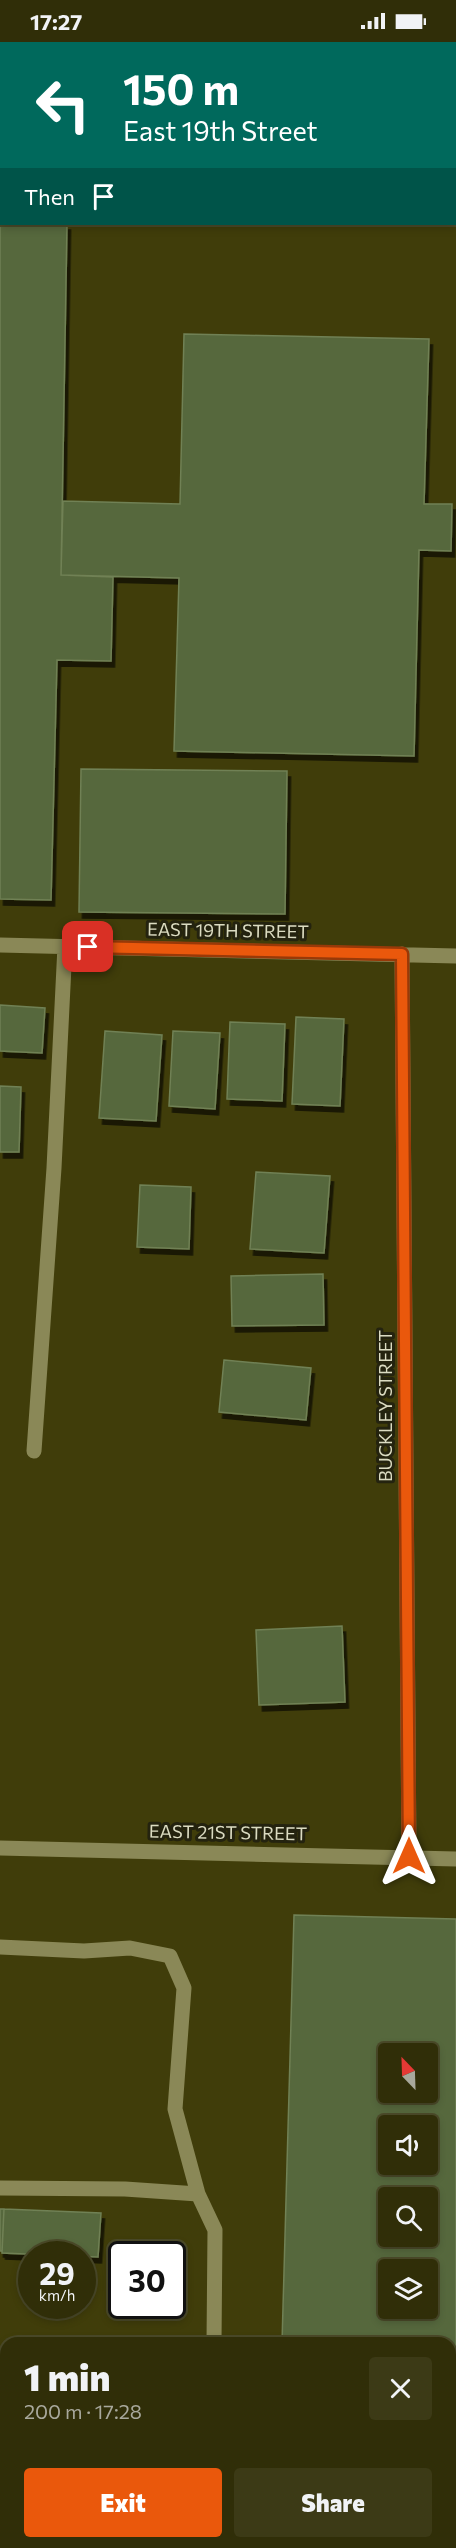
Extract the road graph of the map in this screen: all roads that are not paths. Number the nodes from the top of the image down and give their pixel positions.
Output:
1 (0, 945) edge
2 (65, 946) junction
3 (402, 954) junction
4 (456, 956) edge
5 (34, 1451) dead end
6 (0, 1848) edge
7 (409, 1856) junction
8 (456, 1859) edge
9 (0, 1947) edge
10 (0, 2188) edge
11 (198, 2194) junction
12 (214, 2337) edge

1 - 2 street, EAST 19TH STREET
2 - 3 street, EAST 19TH STREET
2 - 5 street
3 - 4 street, EAST 19TH STREET
3 - 7 street, BUCKLEY STREET
6 - 7 street, EAST 21ST STREET
7 - 8 street, EAST 21ST STREET
9 - 11 street
10 - 11 street
11 - 12 street

